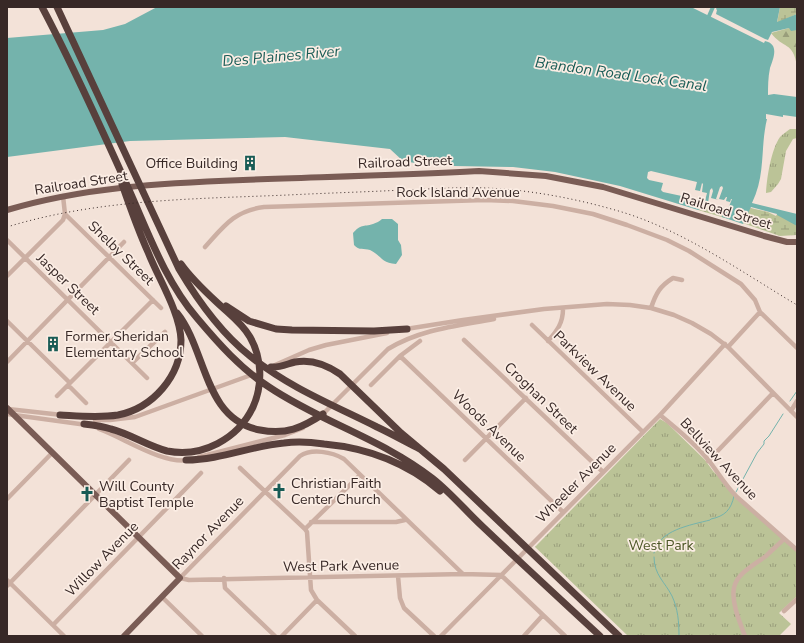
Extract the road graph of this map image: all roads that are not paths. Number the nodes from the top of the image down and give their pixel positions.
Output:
1 (42, 7) edge
2 (57, 7) edge
3 (63, 196) junction
4 (7, 210) edge
5 (65, 214) junction
6 (138, 218) junction
7 (7, 240) edge
8 (166, 241) junction
9 (124, 242) dead end
10 (797, 242) edge
11 (205, 247) dead end
12 (110, 257) junction
13 (25, 258) junction
14 (7, 276) edge
15 (682, 280) dead end
16 (201, 288) junction
17 (68, 300) junction
18 (153, 300) junction
19 (172, 306) junction
20 (161, 308) dead end
21 (650, 308) junction
22 (563, 309) junction
23 (760, 312) junction
24 (520, 313) junction
25 (7, 321) edge
26 (532, 326) dead end
27 (407, 329) junction
28 (165, 332) dead end
29 (464, 340) dead end
30 (28, 341) junction
31 (420, 341) dead end
32 (548, 341) junction
33 (111, 342) junction
34 (727, 346) junction
35 (797, 348) edge
36 (400, 356) junction
37 (7, 362) edge
38 (132, 363) junction
39 (271, 367) junction
40 (147, 378) dead end
41 (69, 384) junction
42 (371, 385) dead end
43 (774, 393) junction
44 (57, 396) dead end
45 (526, 398) junction
46 (797, 401) edge
47 (86, 403) dead end
48 (7, 409) edge
49 (791, 411) junction
50 (325, 413) junction
51 (7, 414) edge
52 (60, 415) junction
53 (660, 415) junction
54 (797, 417) edge
55 (84, 424) junction
56 (643, 432) junction
57 (486, 438) junction
58 (420, 449) junction
59 (52, 453) junction
60 (129, 460) dead end
61 (186, 460) junction
62 (465, 460) dead end
63 (708, 461) junction
64 (240, 468) dead end
65 (603, 472) junction
66 (200, 473) dead end
67 (360, 475) junction
68 (265, 492) junction
69 (96, 495) junction
70 (7, 499) edge
71 (563, 512) junction
72 (405, 520) junction
73 (311, 522) junction
74 (483, 527) junction
75 (305, 529) junction
76 (138, 536) junction
77 (784, 539) junction
78 (797, 550) edge
79 (463, 574) junction
80 (501, 575) junction
81 (398, 576) junction
82 (180, 578) junction
83 (224, 578) junction
84 (311, 578) junction
85 (8, 583) edge
86 (162, 597) junction
87 (797, 599) edge
88 (317, 600) junction
89 (784, 611) dead end
90 (543, 616) junction
91 (53, 625) junction
92 (129, 634) edge
93 (64, 636) edge
94 (202, 636) edge
95 (275, 636) edge
96 (282, 636) edge
97 (355, 636) edge
98 (434, 636) edge
99 (441, 636) edge
100 (524, 636) edge
101 (565, 636) edge
102 (600, 636) edge
103 (619, 636) edge
104 (745, 636) edge

1 - 6 highway
2 - 8 highway
3 - 4 main road, Railroad Street
3 - 5 street
3 - 10 main road, Railroad Street
5 - 12 street, Shelby Street
5 - 13 street
6 - 19 highway
6 - 74 highway
7 - 13 street, Jasper Street
8 - 16 highway
8 - 58 highway
9 - 12 street
11 - 23 street, Rock Island Avenue
12 - 17 street
12 - 18 street, Shelby Street
13 - 14 street
13 - 17 street, Jasper Street
15 - 21 street
16 - 27 highway
16 - 55 highway
17 - 30 street
17 - 33 street, Jasper Street
18 - 20 street, Shelby Street
18 - 33 street
19 - 50 highway
19 - 52 highway
21 - 22 street
21 - 34 street
22 - 24 street
22 - 32 street
23 - 34 street, Wheeler Avenue
23 - 35 street, Rock Island Avenue
24 - 27 street
24 - 50 street
25 - 30 street
26 - 32 street, Parkview Avenue
27 - 39 street
28 - 38 street
29 - 45 street, Croghan Street
30 - 37 street
30 - 41 street
31 - 36 street
32 - 56 street, Parkview Avenue
33 - 38 street, Jasper Street
33 - 41 street
34 - 43 street
34 - 53 street, Wheeler Avenue
36 - 42 street
36 - 57 street, Woods Avenue
38 - 40 street, Jasper Street
39 - 52 street
39 - 58 highway
41 - 44 street
41 - 47 street
43 - 49 street
43 - 63 street
45 - 57 street
45 - 65 street, Croghan Street
46 - 49 street
48 - 52 street
48 - 59 main road
49 - 54 street
50 - 61 street
51 - 55 street
53 - 56 street, Wheeler Avenue
53 - 63 street, Bellview Avenue
55 - 61 street
56 - 65 street, Wheeler Avenue
57 - 62 street
57 - 71 street, Woods Avenue
58 - 103 highway
59 - 69 main road
59 - 70 street
60 - 69 street
61 - 74 highway
63 - 77 street, Bellview Avenue
64 - 68 street
65 - 71 street, Wheeler Avenue
66 - 76 street, Willow Avenue
67 - 68 street, Raynor Avenue
67 - 72 street
67 - 73 street
68 - 75 street
68 - 82 street, Raynor Avenue
69 - 76 main road
69 - 85 street
71 - 80 street, Wheeler Avenue
72 - 73 street
72 - 79 street
73 - 75 street
74 - 102 highway
75 - 84 street
76 - 82 main road
76 - 91 street, Willow Avenue
77 - 78 street, Bellview Avenue
77 - 104 street
79 - 80 street, West Park Avenue
79 - 81 street, West Park Avenue
80 - 90 street
80 - 99 street, Wheeler Avenue
81 - 84 street, West Park Avenue
81 - 98 street
82 - 83 street, West Park Avenue
82 - 86 main road, Raynor Avenue
83 - 84 street, West Park Avenue
83 - 95 street
84 - 88 street
85 - 91 street
86 - 92 main road, Raynor Avenue
86 - 94 street
87 - 89 street
88 - 96 street
88 - 97 street
90 - 100 street
90 - 101 street
91 - 93 street

